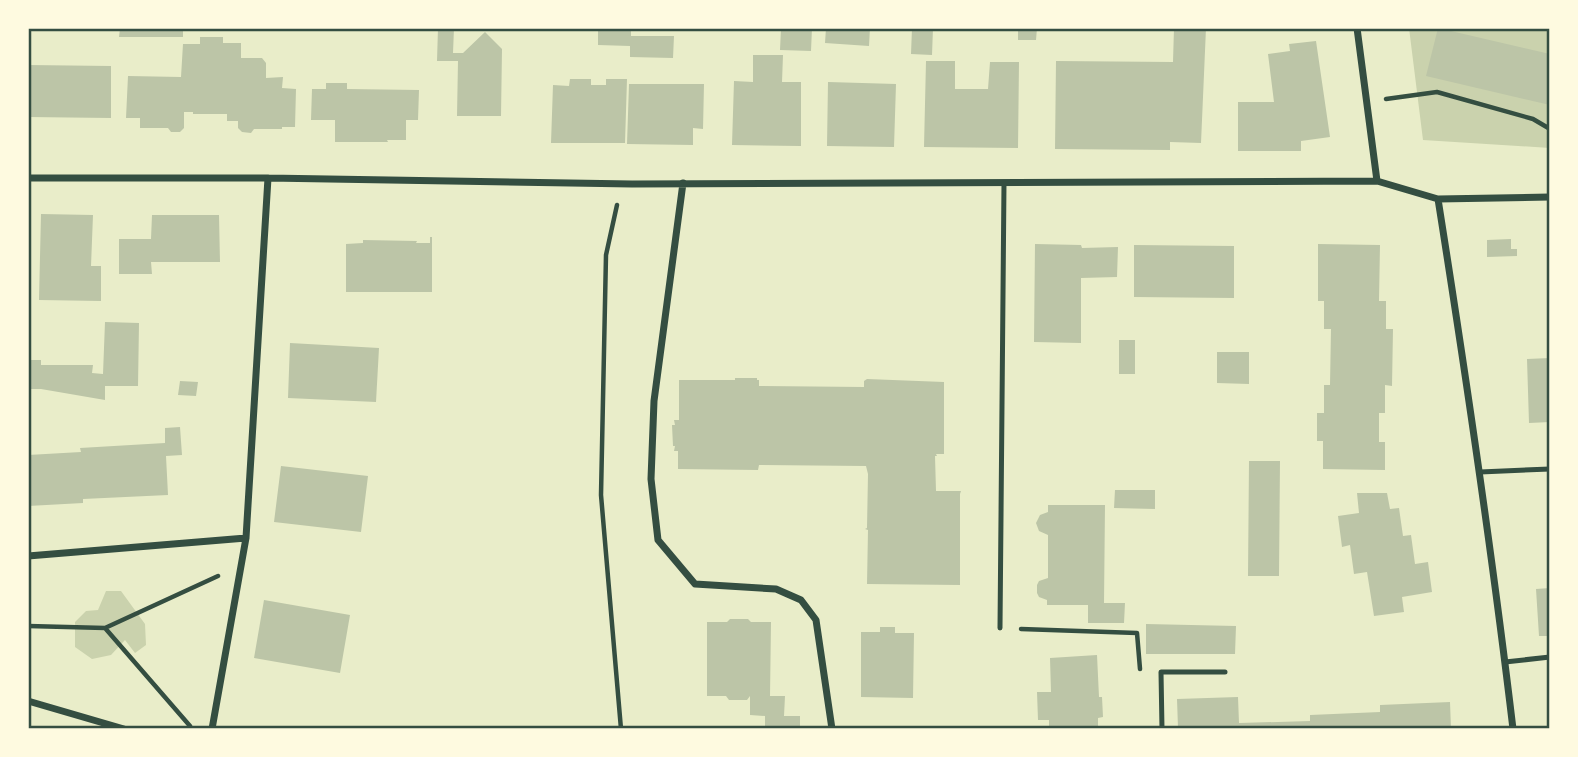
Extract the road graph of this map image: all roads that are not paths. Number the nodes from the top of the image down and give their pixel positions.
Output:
1 (1357, 28) edge
2 (28, 178) edge
3 (268, 178) junction
4 (1377, 181) junction
5 (683, 183) junction
6 (1004, 183) junction
7 (1550, 197) edge
8 (1438, 199) junction
9 (1550, 469) edge
10 (1480, 471) junction
11 (246, 538) junction
12 (28, 556) edge
13 (1000, 628) road end
14 (1550, 657) edge
15 (1505, 662) junction
16 (1225, 672) dead end
17 (28, 701) edge
18 (124, 729) edge
19 (212, 729) edge
20 (832, 729) edge
21 (1162, 729) edge
22 (1513, 729) edge

1 - 4 street
2 - 3 street
3 - 5 street
3 - 11 street
4 - 6 street
4 - 8 street
5 - 6 street
5 - 20 street
6 - 13 lane
7 - 8 street
8 - 10 street
9 - 10 lane
10 - 15 street
11 - 12 street
11 - 19 street
14 - 15 lane
15 - 22 street
16 - 21 lane
17 - 18 street

